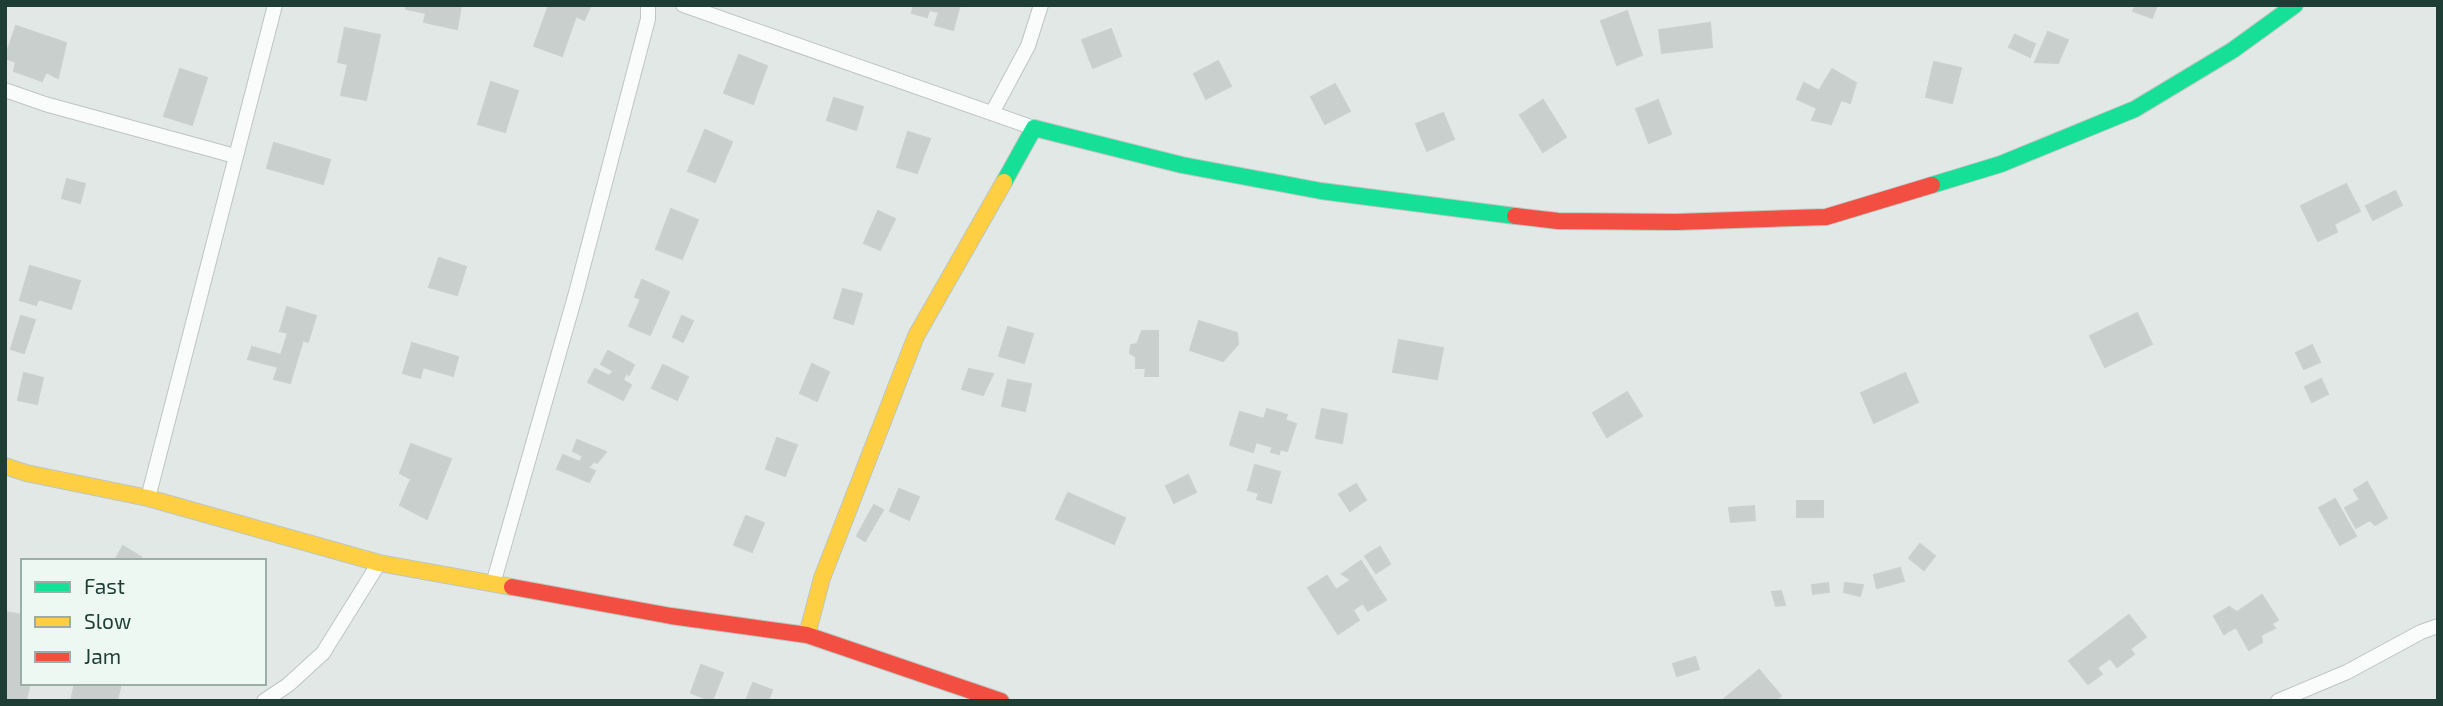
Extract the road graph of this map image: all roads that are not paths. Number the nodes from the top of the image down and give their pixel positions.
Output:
1 (275, 5) edge
2 (648, 5) edge
3 (683, 5) edge
4 (1041, 5) edge
5 (2294, 5) edge
6 (5, 90) edge
7 (992, 113) junction
8 (1034, 128) junction
9 (235, 156) junction
10 (5, 466) edge
11 (148, 498) junction
12 (379, 563) junction
13 (494, 584) junction
14 (2438, 626) edge
15 (807, 635) junction
16 (264, 701) edge
17 (1001, 701) edge
18 (2277, 701) edge

1 - 9 street
2 - 13 street
3 - 7 street
4 - 7 street
5 - 8 street
6 - 9 street
7 - 8 street
8 - 15 street
9 - 11 street
10 - 11 street
11 - 12 street
12 - 13 street
12 - 16 street
13 - 15 street
14 - 18 street
15 - 17 street

